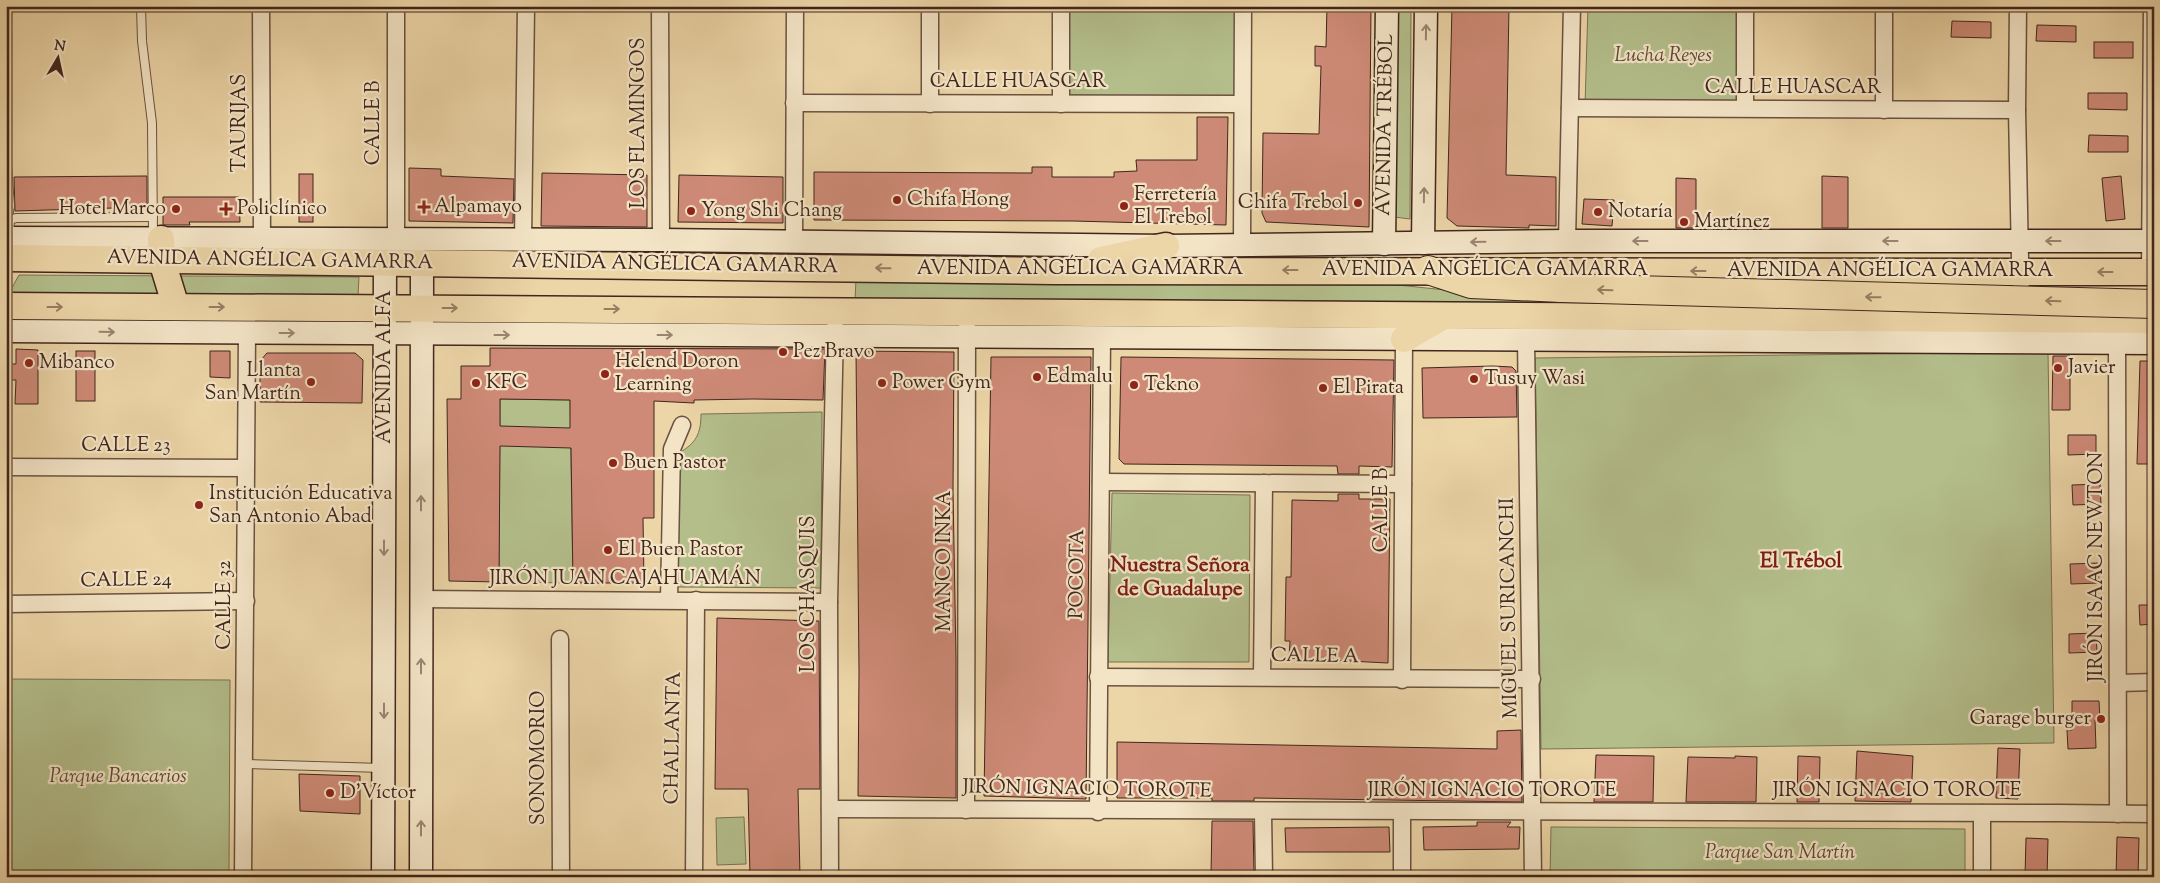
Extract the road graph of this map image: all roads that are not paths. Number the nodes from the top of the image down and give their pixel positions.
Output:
1 (141, 6) edge
2 (261, 6) edge
3 (396, 6) edge
4 (526, 6) edge
5 (660, 6) edge
6 (795, 6) edge
7 (930, 6) edge
8 (1061, 6) edge
9 (1243, 6) edge
10 (1387, 6) edge
11 (1426, 6) edge
12 (1572, 6) edge
13 (1745, 6) edge
14 (1884, 6) edge
15 (2018, 6) edge
16 (2152, 6) edge
17 (794, 103) junction
18 (930, 104) junction
19 (1061, 104) junction
20 (1242, 104) junction
21 (1570, 108) junction
22 (1745, 108) junction
23 (1884, 110) junction
24 (2017, 110) junction
25 (6, 151) edge
26 (262, 239) junction
27 (522, 240) junction
28 (661, 240) junction
29 (1567, 241) junction
30 (2020, 241) junction
31 (2152, 241) edge
32 (794, 242) junction
33 (157, 243) junction
34 (1423, 243) junction
35 (1242, 244) junction
36 (1384, 244) junction
37 (8, 245) edge
38 (1166, 246) junction
39 (390, 251) junction
40 (422, 263) junction
41 (841, 267) junction
42 (1428, 270) junction
43 (1054, 271) junction
44 (2020, 272) junction
45 (2152, 272) edge
46 (2154, 304) edge
47 (6, 306) edge
48 (176, 307) junction
49 (385, 308) junction
50 (422, 308) junction
51 (1442, 317) junction
52 (2021, 319) junction
53 (2154, 320) edge
54 (836, 324) junction
55 (967, 324) junction
56 (6, 331) edge
57 (2117, 332) junction
58 (247, 333) junction
59 (385, 334) junction
60 (422, 334) junction
61 (1102, 337) junction
62 (1526, 339) junction
63 (1404, 340) junction
64 (2154, 343) edge
65 (682, 425) dead end
66 (6, 467) edge
67 (245, 468) junction
68 (1101, 482) junction
69 (1264, 483) junction
70 (1403, 484) junction
71 (420, 598) junction
72 (670, 600) junction
73 (696, 600) junction
74 (246, 601) junction
75 (829, 602) junction
76 (6, 604) edge
77 (560, 639) dead end
78 (1098, 677) junction
79 (1262, 677) junction
80 (1532, 679) junction
81 (1402, 680) junction
82 (2154, 682) edge
83 (2119, 683) junction
84 (245, 764) junction
85 (384, 768) junction
86 (830, 809) junction
87 (966, 810) junction
88 (1533, 811) junction
89 (1098, 812) junction
90 (1263, 813) junction
91 (1402, 813) junction
92 (1982, 813) junction
93 (2118, 814) junction
94 (2154, 814) edge
95 (243, 877) edge
96 (383, 877) edge
97 (422, 877) edge
98 (561, 877) edge
99 (694, 877) edge
100 (830, 877) edge
101 (1264, 877) edge
102 (1402, 877) edge
103 (1533, 877) edge
104 (1982, 877) edge

1 - 33 lane
2 - 26 street, TAURIJAS
3 - 39 street, CALLE B
4 - 27 street
5 - 28 street, LOS FLAMINGOS
6 - 17 street
7 - 18 street
8 - 19 street
9 - 20 street
10 - 36 main road, AVENIDA TRÉBOL
34 -> 11 main road, AVENIDA TRÉBOL
12 - 21 street
13 - 22 street
14 - 23 street
15 - 24 street
16 - 31 street
17 - 18 street, CALLE HUASCAR
17 - 32 street
18 - 19 street, CALLE HUASCAR
19 - 20 street, CALLE HUASCAR
20 - 35 street
21 - 22 street, CALLE HUASCAR
21 - 29 street
22 - 23 street, CALLE HUASCAR
23 - 24 street, CALLE HUASCAR
24 - 30 street
25 - 37 lane
26 - 33 main road, AVENIDA ANGÉLICA GAMARRA
26 - 39 main road, AVENIDA ANGÉLICA GAMARRA
27 - 28 main road, AVENIDA ANGÉLICA GAMARRA
27 - 39 main road, AVENIDA ANGÉLICA GAMARRA
28 - 32 main road, AVENIDA ANGÉLICA GAMARRA
30 -> 29 main road, AVENIDA ANGÉLICA GAMARRA
29 -> 34 main road, AVENIDA ANGÉLICA GAMARRA
31 -> 30 main road, AVENIDA ANGÉLICA GAMARRA
30 - 44 street
31 - 45 street
32 - 38 main road, AVENIDA ANGÉLICA GAMARRA
33 - 37 main road, AVENIDA ANGÉLICA GAMARRA
33 - 37 lane
33 - 39 main road, AVENIDA ANGÉLICA GAMARRA
33 - 48 main road
34 - 36 main road, AVENIDA ANGÉLICA GAMARRA
35 - 36 main road, AVENIDA ANGÉLICA GAMARRA
35 - 38 main road, AVENIDA ANGÉLICA GAMARRA
38 - 43 main road
39 - 40 main road, AVENIDA ANGÉLICA GAMARRA
39 - 49 main road, AVENIDA ALFA
40 - 41 main road, AVENIDA ANGÉLICA GAMARRA
40 - 50 main road, AVENIDA ALFA
43 -> 41 main road, AVENIDA ANGÉLICA GAMARRA
41 - 54 main road
42 -> 43 main road, AVENIDA ANGÉLICA GAMARRA
44 -> 42 main road, AVENIDA ANGÉLICA GAMARRA
46 -> 42 highway, bridge
45 -> 44 main road, AVENIDA ANGÉLICA GAMARRA
44 - 52 street
47 -> 48 main road
48 -> 49 main road
49 - 50 main road
49 - 59 main road, AVENIDA ALFA
50 -> 54 main road
50 - 60 main road, AVENIDA ALFA
51 - 52 main road
51 - 55 main road
51 - 63 main road
52 - 57 main road
53 - 57 main road
54 - 55 main road
60 -> 54 main road
54 - 75 street, LOS CHASQUIS
55 - 61 main road
55 - 87 street, MANCO INKA
56 -> 58 main road
57 - 62 main road
57 - 64 main road
57 - 83 street, JIRÓN ISAAC NEWTON
58 -> 59 main road
58 - 67 street, CALLE 32
59 - 60 main road
59 -> 85 main road, AVENIDA ALFA
71 -> 60 main road, AVENIDA ALFA
61 - 63 main road
61 - 68 street, POCOTA
62 - 63 main road
62 - 80 street, MIGUEL SURICANCHI
63 - 70 street, CALLE B
65 - 72 street
66 - 67 street, CALLE 23
67 - 74 street, CALLE 32
68 - 69 street
68 - 78 street, POCOTA
69 - 70 street
69 - 79 street
70 - 81 street, CALLE B
71 - 72 street, JIRÓN JUAN CAJAHUAMÁN
97 -> 71 main road, AVENIDA ALFA
72 - 73 street, JIRÓN JUAN CAJAHUAMÁN
73 - 75 street, JIRÓN JUAN CAJAHUAMÁN
73 - 99 street, CHALLANTA
74 - 76 street, CALLE 24
74 - 84 street, CALLE 32
75 - 86 street, LOS CHASQUIS
77 - 98 street, SONOMORIO
78 - 79 street, CALLE A
78 - 89 street, POCOTA
79 - 81 street, CALLE A
80 - 81 street, CALLE A
80 - 88 street, MIGUEL SURICANCHI
82 - 83 street
83 - 93 street, JIRÓN ISAAC NEWTON
84 - 85 lane
84 - 95 street, CALLE 32
85 - 96 main road, AVENIDA ALFA
86 - 87 street, JIRÓN IGNACIO TOROTE
86 - 100 street, LOS CHASQUIS
87 - 89 street, JIRÓN IGNACIO TOROTE
88 - 91 street, JIRÓN IGNACIO TOROTE
88 - 92 street, JIRÓN IGNACIO TOROTE
88 - 103 street, MIGUEL SURICANCHI
89 - 90 street, JIRÓN IGNACIO TOROTE
90 - 91 street, JIRÓN IGNACIO TOROTE
90 - 101 street
91 - 102 street
92 - 93 street, JIRÓN IGNACIO TOROTE
92 - 104 street
93 - 94 street, JIRÓN IGNACIO TOROTE

